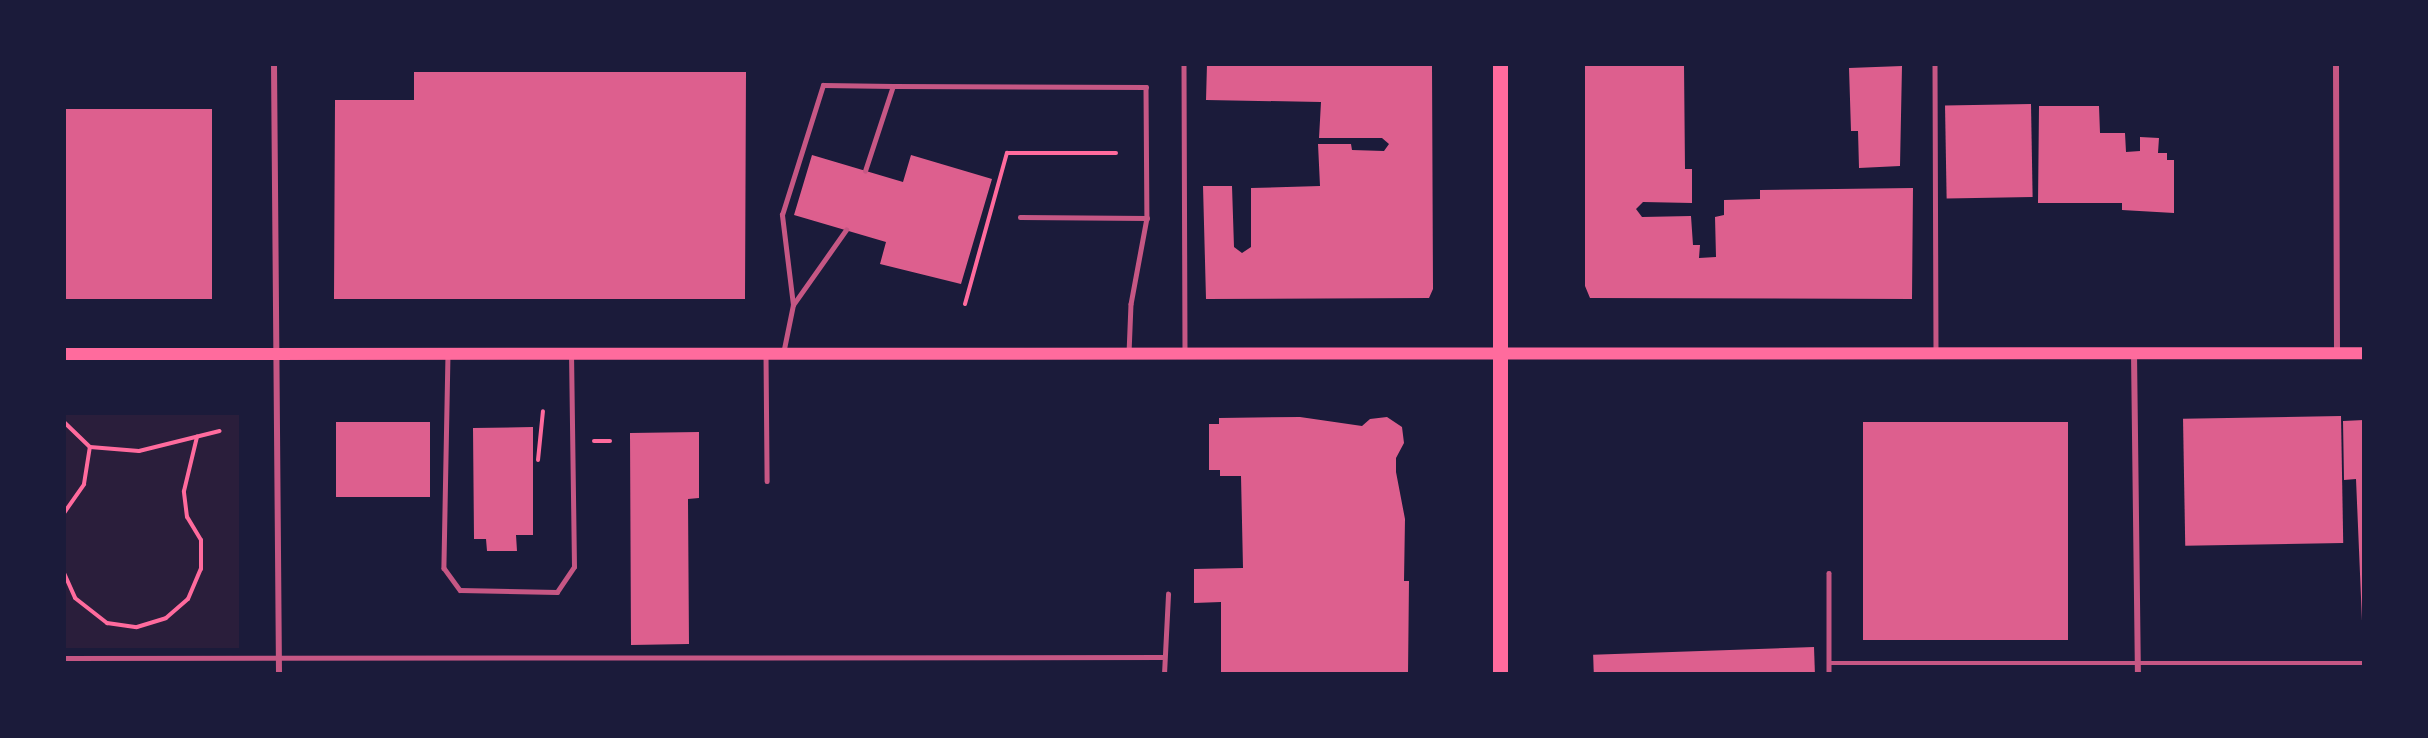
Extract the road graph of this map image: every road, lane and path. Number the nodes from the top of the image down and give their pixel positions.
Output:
1 (274, 64) edge
2 (1184, 64) edge
3 (1500, 64) edge
4 (1935, 64) edge
5 (2336, 64) edge
6 (893, 86) junction
7 (865, 171) dead end
8 (1020, 217) dead end
9 (1147, 218) junction
10 (846, 230) dead end
11 (793, 305) junction
12 (1499, 352) junction
13 (1129, 353) junction
14 (1185, 353) junction
15 (1936, 353) junction
16 (2134, 353) junction
17 (2337, 353) junction
18 (2364, 353) edge
19 (64, 354) edge
20 (276, 354) junction
21 (448, 354) junction
22 (571, 354) junction
23 (766, 354) junction
24 (783, 354) junction
25 (543, 411) dead end
26 (64, 422) edge
27 (220, 431) dead end
28 (197, 437) junction
29 (90, 447) junction
30 (538, 459) dead end
31 (767, 481) dead end
32 (64, 513) edge
33 (64, 573) edge
34 (1829, 573) dead end
35 (1168, 594) dead end
36 (1164, 657) junction
37 (64, 658) edge
38 (279, 658) junction
39 (1829, 663) junction
40 (2364, 663) edge
41 (2138, 664) junction
42 (279, 674) edge
43 (1164, 674) edge
44 (1500, 674) edge
45 (1829, 674) edge
46 (2138, 674) edge

1 - 20 street
2 - 14 lane
3 - 12 main road
4 - 15 lane
5 - 17 street
6 - 7 lane
6 - 9 lane
6 - 11 lane
8 - 9 lane
9 - 13 lane
10 - 11 lane
11 - 24 lane
12 - 14 main road
12 - 15 main road
12 - 44 main road
13 - 14 main road
13 - 24 main road
15 - 16 main road
16 - 17 main road
16 - 41 street
17 - 18 main road
19 - 20 main road
20 - 21 main road
20 - 38 street
21 - 22 main road
21 - 22 lane
22 - 23 main road
23 - 24 main road
23 - 31 lane
25 - 30 path
26 - 29 path
27 - 28 path
28 - 29 path
28 - 33 path
29 - 32 path
34 - 39 lane
35 - 36 lane
36 - 38 lane
36 - 43 lane
37 - 38 lane
38 - 42 street
39 - 41 lane
39 - 45 lane
40 - 41 lane
41 - 46 street

